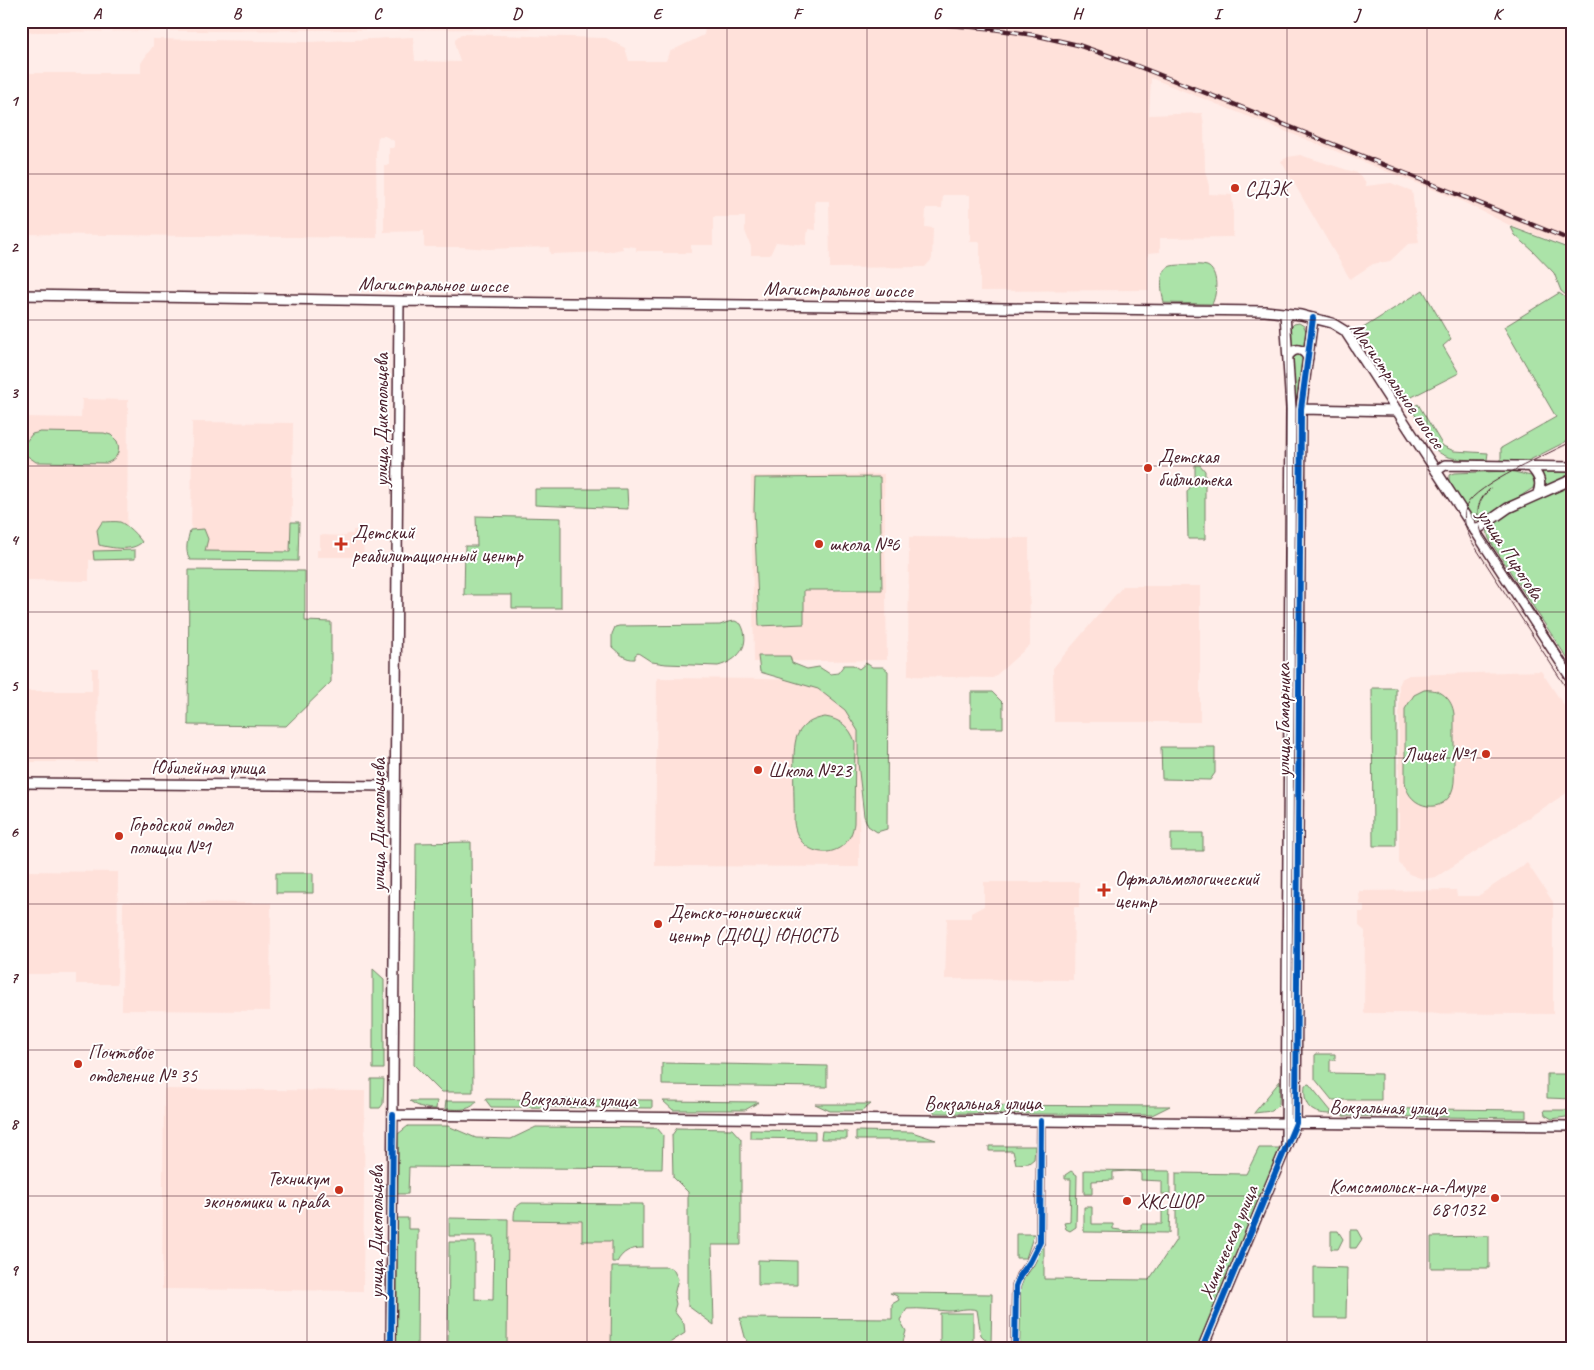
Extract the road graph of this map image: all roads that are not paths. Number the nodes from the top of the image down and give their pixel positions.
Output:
1 (21, 295) edge
2 (399, 301) junction
3 (1285, 314) junction
4 (1313, 318) junction
5 (1288, 356) junction
6 (1308, 358) junction
7 (1301, 409) junction
8 (1398, 411) junction
9 (1531, 467) junction
10 (1573, 467) edge
11 (1436, 471) junction
12 (1573, 479) edge
13 (1538, 493) junction
14 (1475, 531) junction
15 (1573, 681) edge
16 (21, 783) edge
17 (395, 786) junction
18 (393, 1115) junction
19 (1041, 1121) junction
20 (1286, 1123) junction
21 (1296, 1123) junction
22 (1573, 1126) edge
23 (1286, 1148) junction
24 (391, 1349) edge
25 (1015, 1349) edge
26 (1202, 1349) edge

1 - 2 main road, Магистральное шоссе
2 - 3 main road, Магистральное шоссе
2 - 17 main road, улица Дикопольцева
3 - 4 main road, Магистральное шоссе
3 - 5 main road, улица Гамарника
4 - 6 main road, улица Гамарника
4 - 8 main road, Магистральное шоссе
5 - 6 main road
5 - 20 main road, улица Гамарника
6 - 7 main road, улица Гамарника
7 - 8 main road
7 - 21 main road, улица Гамарника
8 - 11 main road, Магистральное шоссе
9 - 10 main road, Магистральное шоссе
9 - 11 main road, Магистральное шоссе
9 - 13 main road
11 - 14 main road, улица Пирогова
12 - 13 main road
13 - 14 main road
14 - 15 main road, улица Пирогова
16 - 17 main road, Юбилейная улица
17 - 18 main road, улица Дикопольцева
18 - 19 main road, Вокзальная улица
18 - 24 main road, улица Дикопольцева
19 - 20 main road, Вокзальная улица
19 - 25 street
20 - 21 main road, Вокзальная улица
20 - 23 main road, Химическая улица
21 - 22 main road, Вокзальная улица
21 - 23 main road, Химическая улица
23 - 26 main road, Химическая улица

